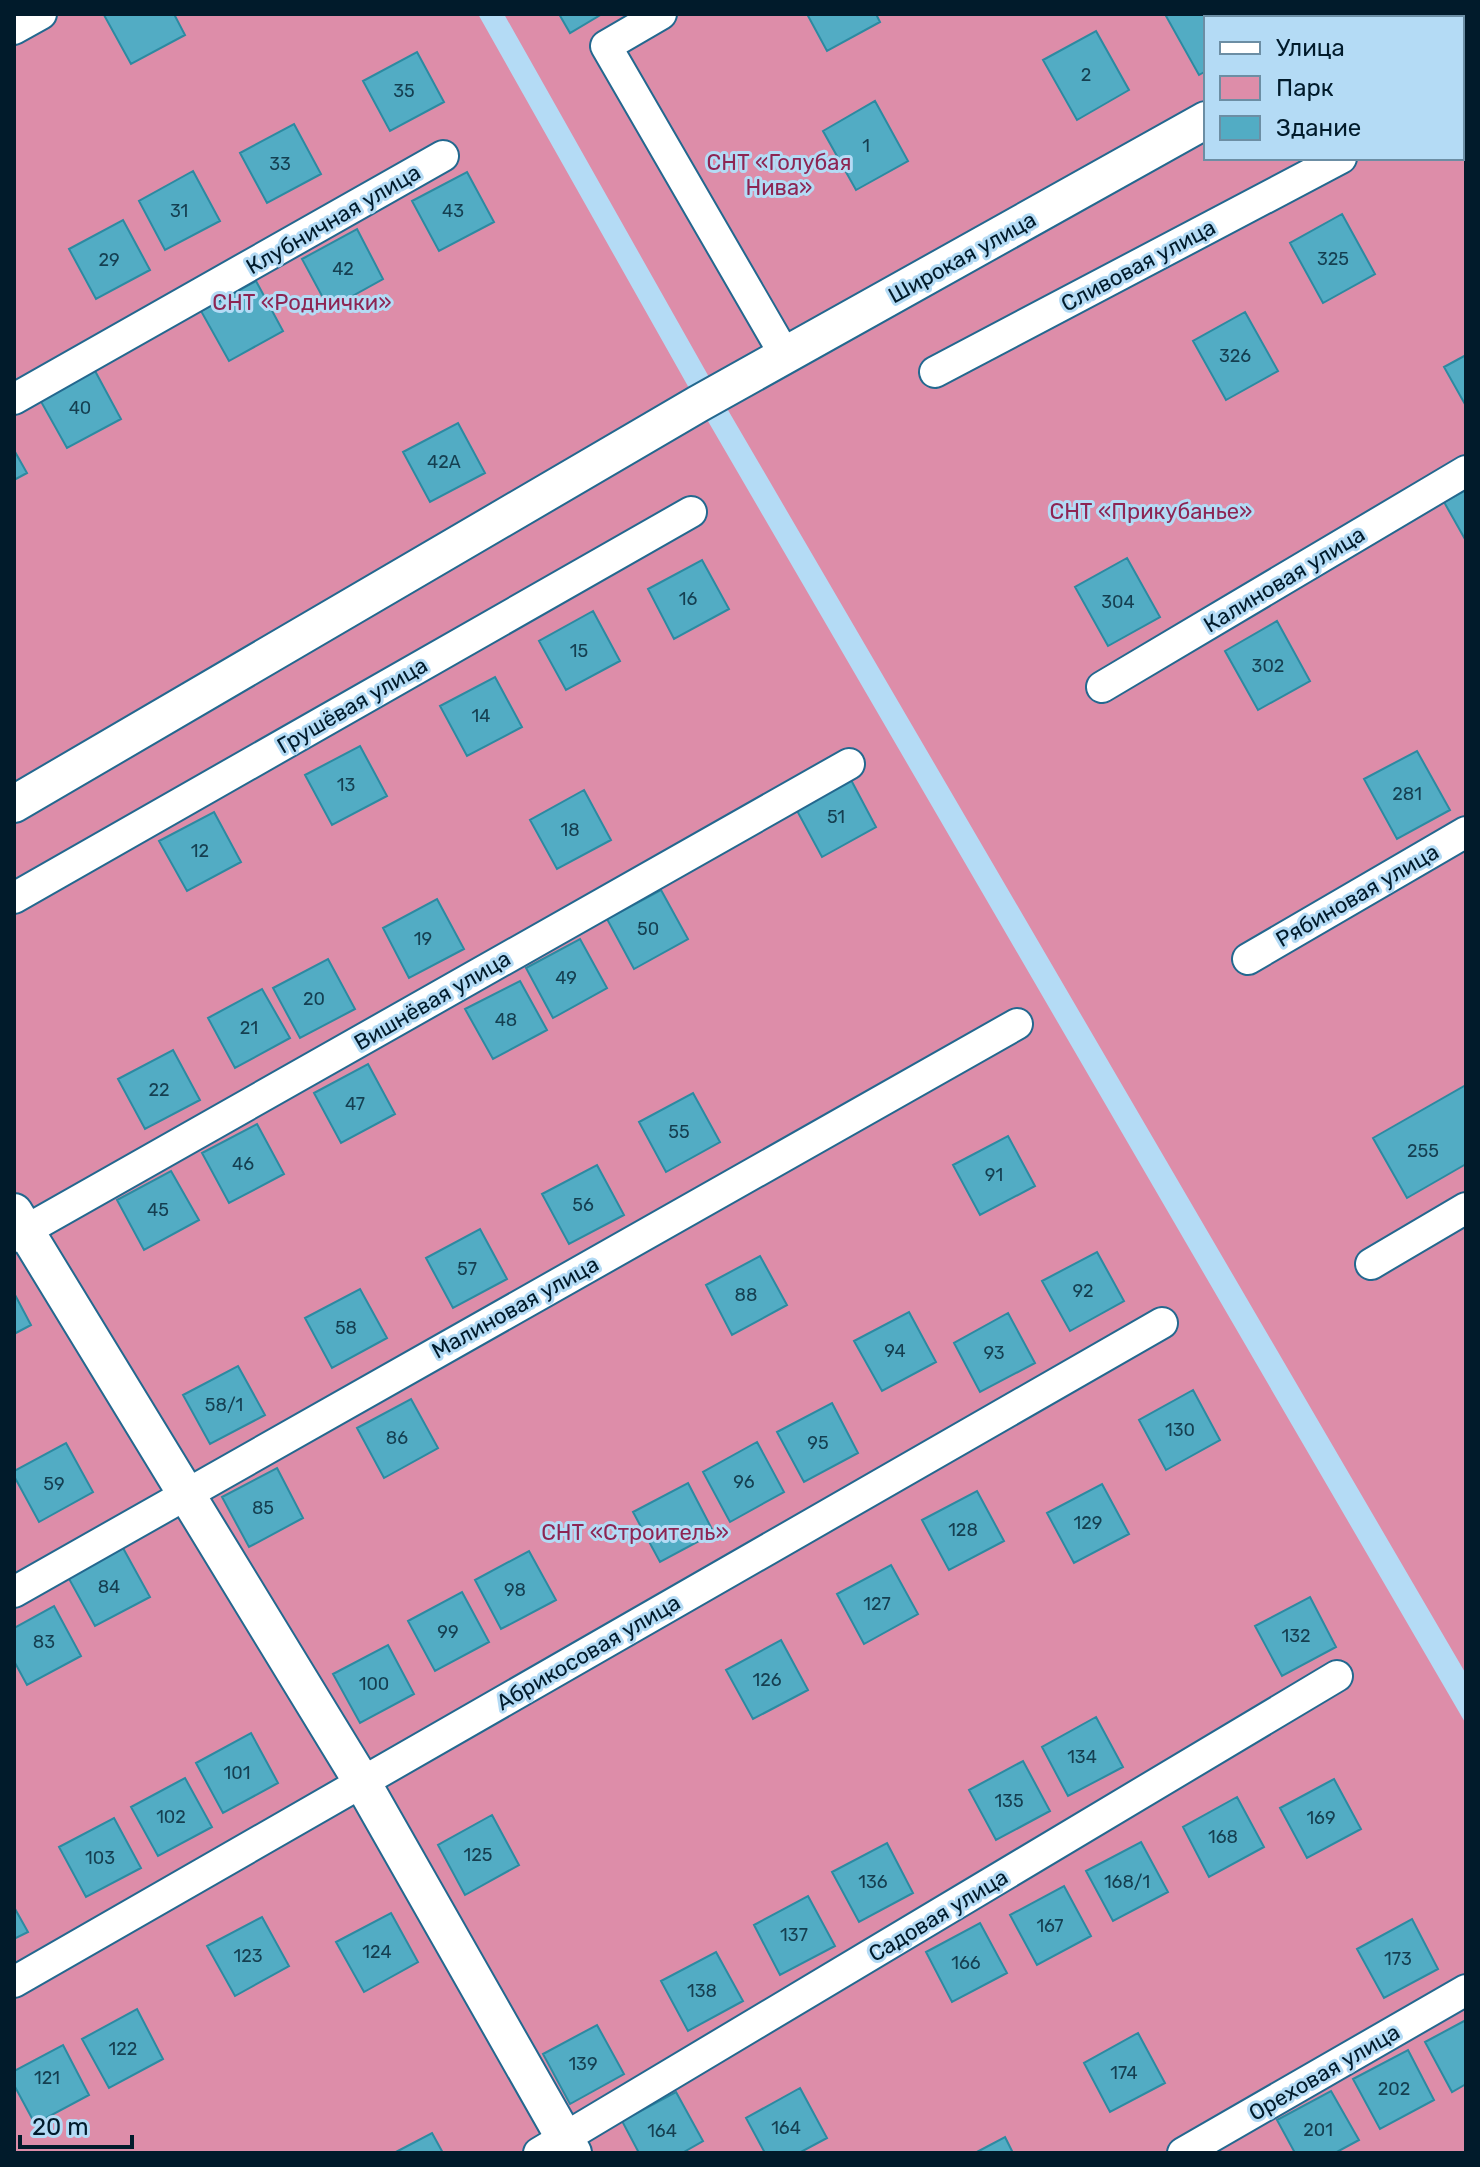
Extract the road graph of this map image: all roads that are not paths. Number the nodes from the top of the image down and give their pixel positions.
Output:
1 (41, 14) edge
2 (661, 14) edge
3 (14, 29) edge
4 (1204, 121) edge
5 (443, 156) dead end
6 (1337, 160) edge
7 (785, 355) junction
8 (935, 372) dead end
9 (14, 399) edge
10 (1466, 471) edge
11 (691, 512) dead end
12 (1102, 687) dead end
13 (849, 764) dead end
14 (14, 804) edge
15 (1466, 832) edge
16 (14, 898) edge
17 (1248, 959) dead end
18 (1017, 1024) dead end
19 (1466, 1208) edge
20 (18, 1227) edge
21 (1371, 1264) dead end
22 (1162, 1323) dead end
23 (186, 1494) junction
24 (14, 1592) edge
25 (1337, 1676) dead end
26 (362, 1782) junction
27 (14, 1982) edge
28 (1466, 1990) edge
29 (559, 2148) edge
30 (1183, 2153) edge

1 - 3 street
2 - 7 street
4 - 7 street, Широкая улица
5 - 9 street, Клубничная улица
6 - 8 street, Сливовая улица
7 - 14 street, Широкая улица
10 - 12 street, Калиновая улица
11 - 16 street, Грушёвая улица
13 - 20 street, Вишнёвая улица
15 - 17 street, Рябиновая улица
18 - 23 street, Малиновая улица
19 - 21 street
20 - 23 street
22 - 26 street, Абрикосовая улица
23 - 24 street, Малиновая улица
23 - 26 street
25 - 29 street, Садовая улица
26 - 27 street, Абрикосовая улица
26 - 29 street
28 - 30 street, Ореховая улица

